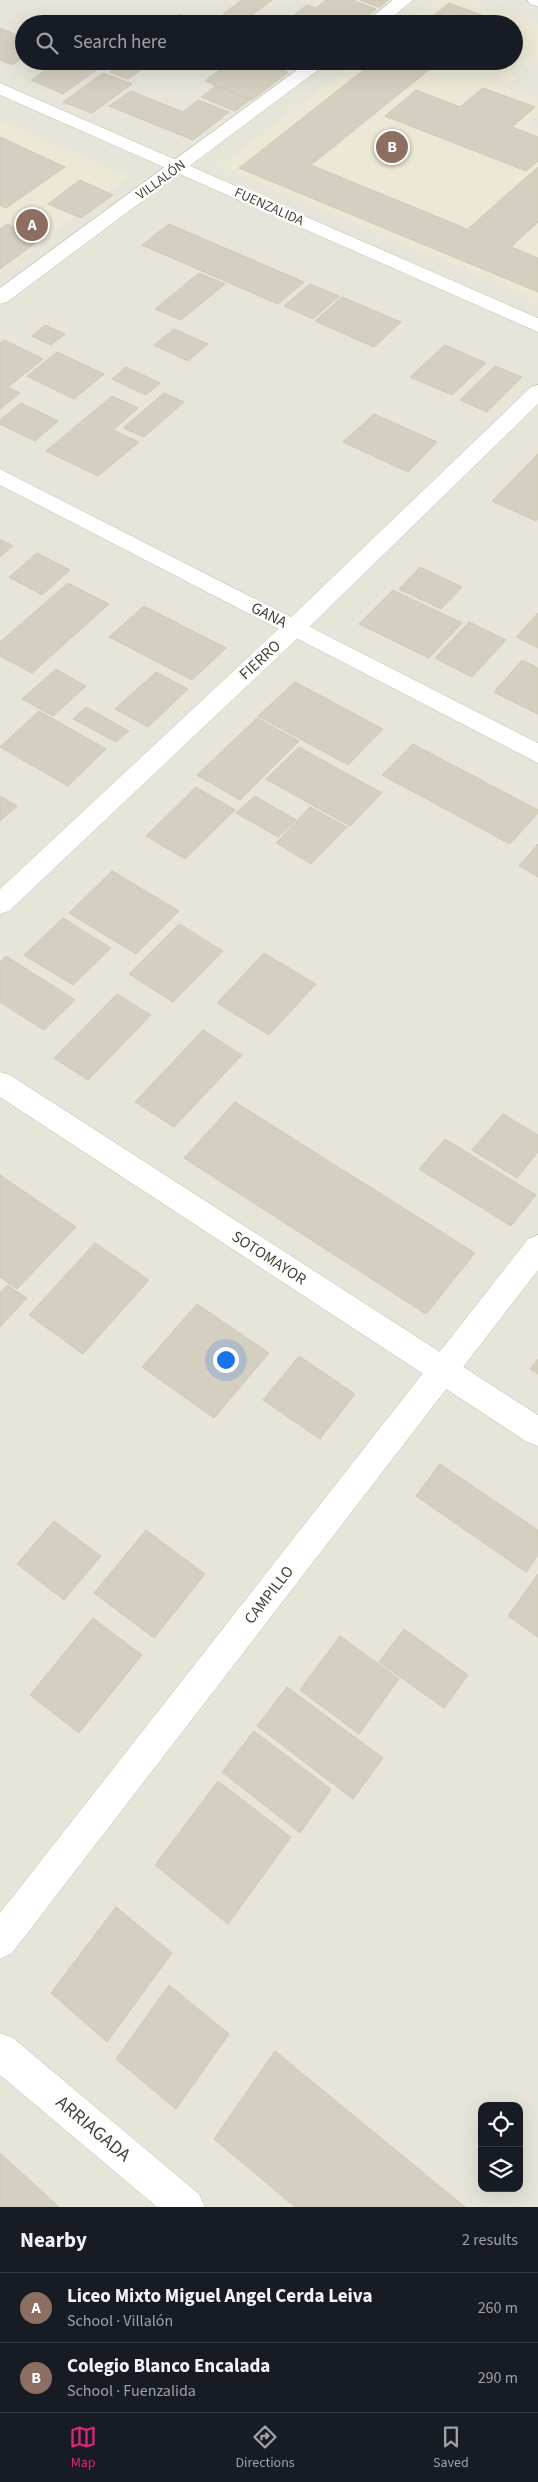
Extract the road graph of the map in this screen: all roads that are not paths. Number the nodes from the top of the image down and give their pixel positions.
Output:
1 (404, 0) edge
2 (384, 15) edge
3 (309, 70) edge
4 (0, 88) edge
5 (178, 167) junction
6 (0, 298) edge
7 (538, 326) edge
8 (538, 392) edge
9 (0, 476) edge
10 (294, 628) junction
11 (538, 754) edge
12 (0, 904) edge
13 (0, 1084) edge
14 (538, 1248) edge
15 (443, 1371) junction
16 (538, 1432) edge
17 (0, 1941) edge
18 (0, 2051) edge
19 (186, 2207) edge

1 - 2 street
3 - 5 street, VILLALÓN
4 - 5 street, FUENZALIDA
5 - 6 street, VILLALÓN
5 - 7 street, FUENZALIDA
8 - 10 street, FIERRO
9 - 10 street, GANA
10 - 11 street, GANA
10 - 12 street, FIERRO
13 - 15 street, SOTOMAYOR
14 - 15 street, CAMPILLO
15 - 16 street, SOTOMAYOR
15 - 17 street, CAMPILLO
18 - 19 street, ARRIAGADA

